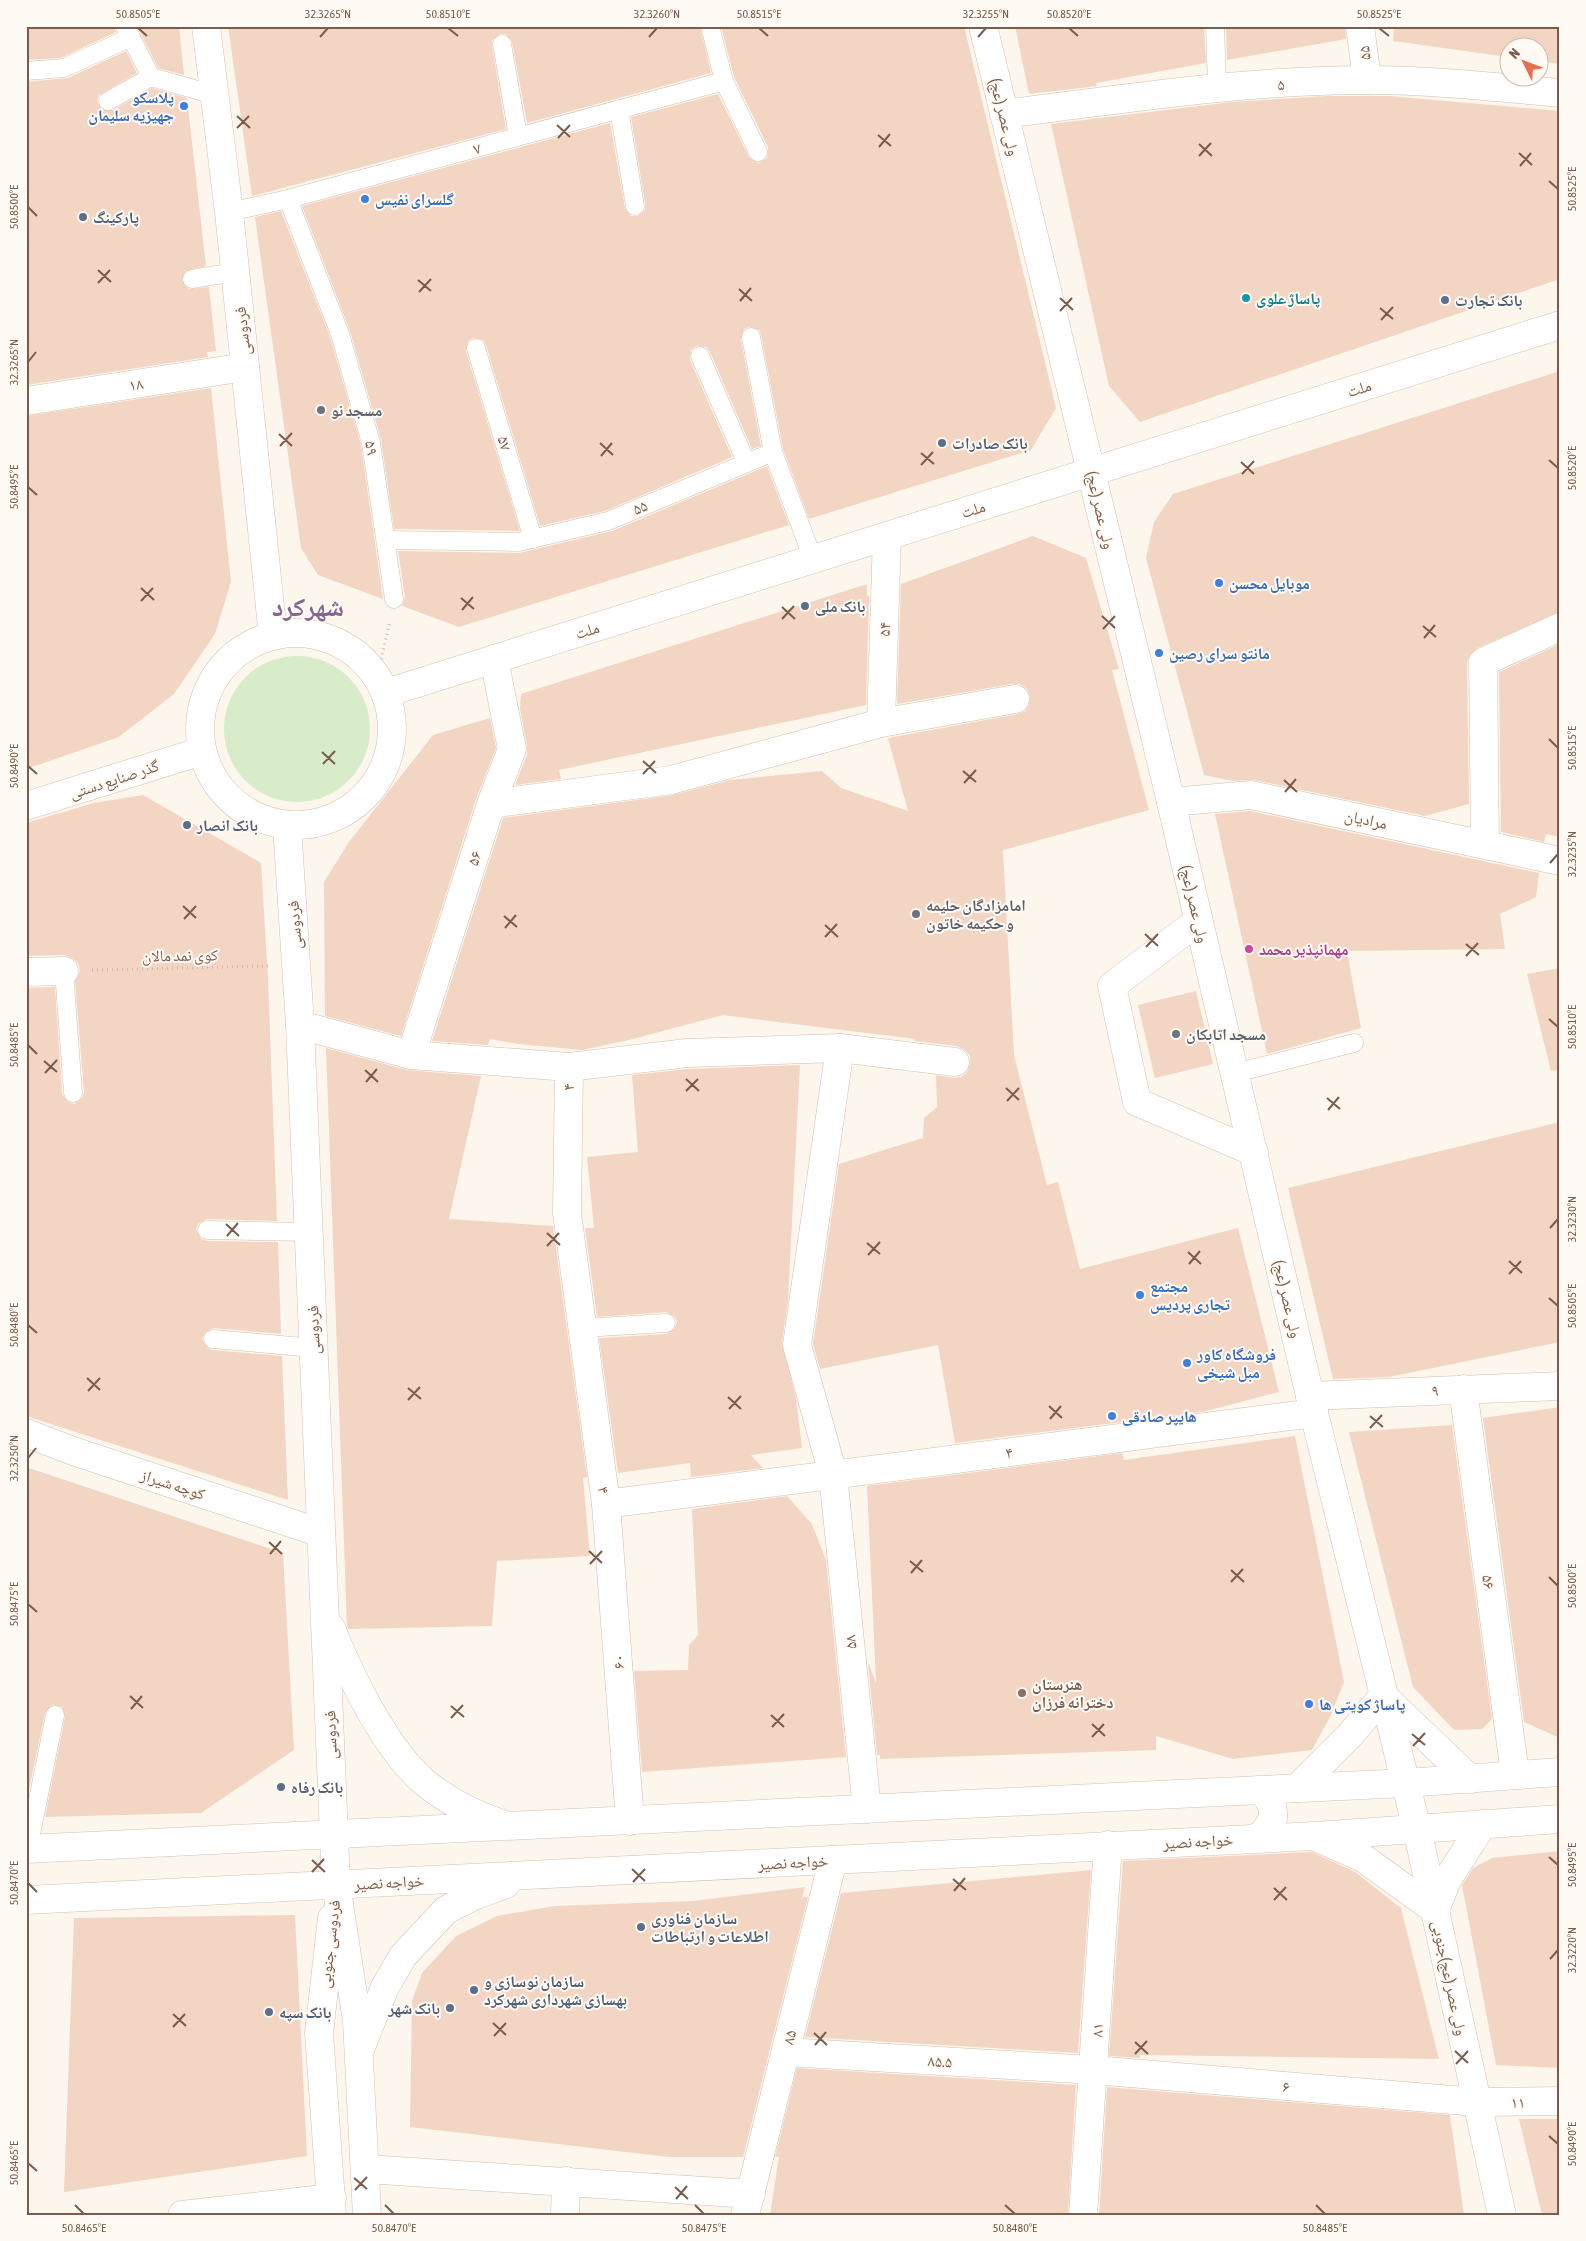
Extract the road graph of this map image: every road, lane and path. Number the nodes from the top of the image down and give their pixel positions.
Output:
1 (206, 26) edge
2 (710, 26) edge
3 (983, 26) edge
4 (1215, 26) edge
5 (1360, 26) edge
6 (128, 32) edge
7 (502, 44) dead end
8 (26, 70) edge
9 (152, 77) junction
10 (1367, 80) junction
11 (724, 81) junction
12 (1217, 87) junction
13 (1560, 93) edge
14 (215, 95) junction
15 (108, 101) dead end
16 (619, 109) junction
17 (1004, 114) junction
18 (518, 136) junction
19 (758, 152) dead end
20 (288, 199) junction
21 (634, 206) dead end
22 (229, 212) junction
23 (235, 272) junction
24 (192, 278) dead end
25 (1560, 325) edge
26 (751, 337) dead end
27 (476, 348) dead end
28 (700, 356) dead end
29 (245, 366) junction
30 (26, 402) edge
31 (773, 452) junction
32 (746, 462) junction
33 (1092, 472) junction
34 (887, 536) junction
35 (533, 539) junction
36 (387, 540) junction
37 (813, 559) junction
38 (394, 598) joint
39 (1560, 627) edge
40 (273, 636) junction
41 (494, 659) junction
42 (382, 686) junction
43 (1015, 699) dead end
44 (881, 723) junction
45 (202, 751) junction
46 (1171, 802) junction
47 (492, 804) junction
48 (26, 806) edge
49 (287, 826) junction
50 (1485, 843) junction
51 (1560, 861) edge
52 (1198, 921) junction
53 (296, 965) junction
54 (64, 971) junction
55 (26, 972) edge
56 (300, 1025) junction
57 (1354, 1044) dead end
58 (840, 1048) junction
59 (411, 1055) junction
60 (955, 1062) dead end
61 (569, 1067) junction
62 (1235, 1073) junction
63 (73, 1093) dead end
64 (1254, 1152) junction
65 (207, 1230) dead end
66 (309, 1232) junction
67 (666, 1323) dead end
68 (583, 1328) junction
69 (213, 1339) dead end
70 (314, 1348) junction
71 (1560, 1386) edge
72 (1462, 1389) junction
73 (1312, 1404) junction
74 (26, 1433) edge
75 (833, 1474) junction
76 (606, 1504) junction
77 (321, 1533) junction
78 (325, 1612) junction
79 (1383, 1696) junction
80 (55, 1715) dead end
81 (1560, 1772) edge
82 (1515, 1774) junction
83 (1470, 1779) junction
84 (1406, 1783) junction
85 (1297, 1788) junction
86 (1258, 1790) junction
87 (867, 1809) junction
88 (1560, 1819) edge
89 (630, 1821) junction
90 (1483, 1824) junction
91 (508, 1826) junction
92 (1417, 1829) junction
93 (334, 1834) junction
94 (1315, 1836) junction
95 (1255, 1838) junction
96 (1108, 1845) junction
97 (27, 1849) edge
98 (833, 1860) junction
99 (530, 1875) junction
100 (336, 1884) junction
101 (26, 1900) edge
102 (1434, 1910) junction
103 (786, 2052) junction
104 (359, 2053) junction
105 (1094, 2070) junction
106 (1560, 2101) edge
107 (1477, 2102) junction
108 (366, 2169) junction
109 (566, 2181) junction
110 (748, 2204) edge
111 (332, 2206) edge
112 (182, 2215) edge
113 (367, 2215) edge
114 (565, 2215) edge
115 (1083, 2215) edge
116 (1502, 2215) edge

1 - 14 main road, فردوسی
2 - 11 lane
3 - 17 main road, ولی عصر (عج)
4 - 12 lane
5 - 10 main road, ۵۵
6 - 8 lane
6 - 9 lane
7 - 18 lane
9 - 14 lane
9 - 15 lane
10 - 12 main road, ۵
10 - 13 main road, ۵
11 - 16 lane, ۷
11 - 19 lane
12 - 17 main road, ۵
14 - 22 main road, فردوسی
16 - 18 lane, ۷
16 - 21 lane
17 - 33 main road, ولی عصر (عج)
18 - 20 lane, ۷
20 - 22 lane, ۷
20 - 36 lane, ۵۹
22 - 23 main road, فردوسی
23 - 24 lane
23 - 29 main road, فردوسی
25 - 33 main road, ملت
26 - 31 lane
27 - 35 lane, ۵۷
28 - 32 lane
29 - 30 main road, ۱۸
29 - 40 main road, فردوسی
31 - 32 lane, ۵۵
31 - 37 lane
32 - 35 lane, ۵۵
33 - 34 main road, ملت
33 - 46 main road, ولی عصر (عج)
34 - 37 main road, ملت
34 - 44 main road, ۵۴
35 - 36 lane, ۵۵
36 - 38 lane, ۵۹
37 - 41 main road, ملت
38 - 42 path
39 - 50 main road
40 - 42 main road
40 - 45 main road
41 - 42 main road, ملت
41 - 47 main road, ۵۶
42 - 49 main road
43 - 44 main road
44 - 47 main road
45 - 48 main road, گذر صنایع دستی
45 - 49 main road
46 - 50 main road, مرادیان
46 - 52 main road, ولی عصر (عج)
47 - 59 main road, ۵۶
49 - 53 main road, فردوسی
50 - 51 main road, مرادیان
52 - 62 main road, ولی عصر (عج)
52 - 64 main road
53 - 54 path, کوی نمد مالان
53 - 56 main road, فردوسی
54 - 55 main road
54 - 63 lane
56 - 59 main road, ۴
56 - 66 main road, فردوسی
57 - 62 lane
58 - 60 main road
58 - 61 main road
58 - 75 main road, ۵۸
59 - 61 main road, ۴
61 - 68 main road, ۴
62 - 64 main road, ولی عصر (عج)
64 - 73 main road, ولی عصر (عج)
65 - 66 lane
66 - 70 main road, فردوسی
67 - 68 lane
68 - 76 main road, ۴
69 - 70 lane
70 - 77 main road, فردوسی
71 - 72 main road, ۹
72 - 73 main road, ۹
72 - 82 main road, ۵۶
73 - 75 main road, ۴
73 - 79 main road, ولی عصر (عج)
74 - 77 main road, کوچه شیراز
75 - 76 main road, ۴
75 - 87 main road, ۵۸
76 - 89 main road, ۶۰
77 - 78 main road, فردوسی
78 - 91 main road
78 - 93 main road, فردوسی
79 - 83 main road
79 - 84 main road, ولی عصر (عج)
79 - 85 main road
80 - 97 lane
81 - 82 main road
82 - 83 main road
83 - 84 main road
84 - 85 main road
84 - 92 main road, ولی عصر (عج)جنوبی
85 - 86 main road
86 - 87 main road
86 - 95 main road
87 - 89 main road
88 - 90 main road, خواجه نصیر
89 - 91 main road
90 - 92 main road, خواجه نصیر
90 - 102 main road
91 - 93 main road
92 - 94 main road, خواجه نصیر
92 - 102 main road, ولی عصر (عج)جنوبی
93 - 97 main road
93 - 100 main road, فردوسی
94 - 95 main road, خواجه نصیر
94 - 102 main road
95 - 96 main road, خواجه نصیر
96 - 98 main road, خواجه نصیر
96 - 105 main road, ۸۱
98 - 99 main road, خواجه نصیر
98 - 103 main road, ۸۵
99 - 100 main road, خواجه نصیر
99 - 104 main road
100 - 101 main road, خواجه نصیر
100 - 104 main road, فردوسی جنوبی
100 - 111 main road, فردوسی جنوبی
102 - 107 main road, ولی عصر (عج)جنوبی
103 - 105 main road, ۸۵.۵
103 - 110 main road, ۸۵
104 - 108 main road, فردوسی جنوبی
105 - 107 main road, ۶
105 - 115 main road, ۸۱
106 - 107 main road, ۱۱
107 - 116 main road, ولی عصر (عج)جنوبی
108 - 109 main road
108 - 113 main road, فردوسی جنوبی
109 - 110 main road
109 - 114 main road
111 - 112 main road

